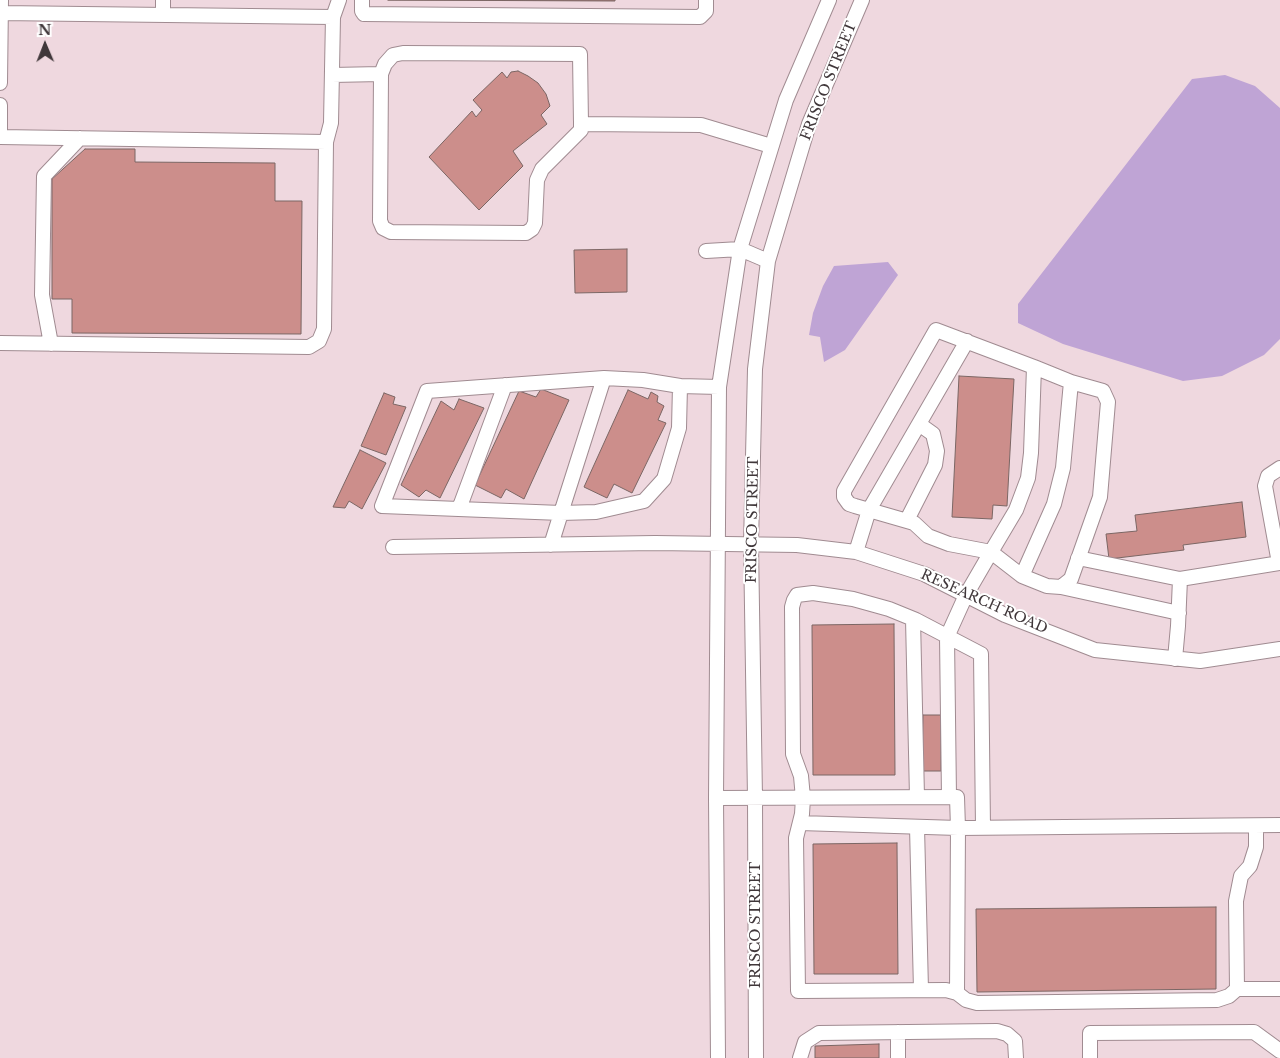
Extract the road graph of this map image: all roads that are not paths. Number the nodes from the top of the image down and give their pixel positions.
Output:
1 (163, 0) edge
2 (339, 0) edge
3 (362, 0) edge
4 (706, 0) edge
5 (828, 0) edge
6 (862, 0) edge
7 (1, 9) edge
8 (163, 15) junction
9 (333, 17) junction
10 (381, 74) junction
11 (332, 75) junction
12 (0, 83) edge
13 (0, 105) edge
14 (581, 124) junction
15 (80, 138) junction
16 (326, 142) junction
17 (771, 146) junction
18 (740, 249) junction
19 (706, 251) dead end
20 (768, 261) junction
21 (966, 341) junction
22 (0, 343) edge
23 (51, 344) junction
24 (1034, 367) junction
25 (604, 378) junction
26 (1071, 382) junction
27 (505, 385) junction
28 (680, 386) junction
29 (719, 387) junction
30 (919, 424) junction
31 (1280, 468) edge
32 (459, 509) junction
33 (870, 510) junction
34 (561, 513) junction
35 (907, 520) junction
36 (718, 544) junction
37 (752, 544) junction
38 (551, 545) junction
39 (393, 547) dead end
40 (856, 552) junction
41 (991, 552) junction
42 (1078, 558) junction
43 (1279, 563) edge
44 (1022, 576) junction
45 (1180, 579) junction
46 (1061, 587) junction
47 (966, 595) junction
48 (1179, 613) junction
49 (913, 619) junction
50 (947, 637) junction
51 (1280, 649) edge
52 (1175, 659) junction
53 (917, 797) junction
54 (949, 797) junction
55 (716, 798) junction
56 (755, 798) junction
57 (803, 798) junction
58 (800, 823) junction
59 (1280, 825) edge
60 (1256, 826) junction
61 (918, 827) junction
62 (958, 828) junction
63 (983, 828) junction
64 (1237, 988) junction
65 (1280, 989) edge
66 (921, 990) junction
67 (957, 993) junction
68 (898, 1032) junction
69 (1280, 1051) edge
70 (718, 1058) edge
71 (756, 1058) edge
72 (800, 1058) edge
73 (898, 1058) edge
74 (1016, 1058) edge
75 (1090, 1058) edge

1 - 8 street
2 - 9 street
3 - 4 street
5 - 17 street
6 - 20 street, FRISCO STREET
7 - 8 street
7 - 12 street
8 - 9 street
9 - 11 street
10 - 11 street
10 - 14 street
10 - 14 street
11 - 16 street
13 - 15 street
14 - 17 street
15 - 16 street
15 - 23 street
16 - 23 street
17 - 18 street
18 - 19 street
18 - 20 street
18 - 29 street
20 - 37 street, FRISCO STREET
21 - 24 street
21 - 30 street
21 - 33 street
22 - 23 street
24 - 26 street
24 - 41 street
25 - 27 street
25 - 28 street
25 - 34 street
26 - 42 street
26 - 44 street
27 - 32 street
27 - 32 street
28 - 29 street
28 - 34 street
29 - 36 street
30 - 33 street
30 - 35 street
31 - 43 street
32 - 34 street
33 - 35 street
33 - 40 street
34 - 38 street
35 - 41 street
36 - 37 street, RESEARCH ROAD
36 - 38 street, RESEARCH ROAD
36 - 55 street
37 - 40 street, RESEARCH ROAD
37 - 56 street, FRISCO STREET
38 - 39 street, RESEARCH ROAD
40 - 47 street, RESEARCH ROAD
41 - 44 street
41 - 47 street
42 - 45 street
42 - 46 street
43 - 45 street
44 - 46 street
45 - 48 street
46 - 48 street
47 - 50 street
47 - 52 street, RESEARCH ROAD
48 - 52 street
49 - 50 street
49 - 53 street
49 - 57 street
50 - 54 street
50 - 63 street
51 - 52 street, RESEARCH ROAD
53 - 54 street
53 - 57 street
54 - 62 street
55 - 56 street
55 - 70 street
56 - 57 street
56 - 71 street, FRISCO STREET
57 - 58 street
58 - 61 street
58 - 66 street
59 - 60 street
60 - 63 street
60 - 64 street
61 - 62 street
61 - 66 street
62 - 63 street
62 - 67 street
64 - 65 street
64 - 67 street
66 - 67 street
68 - 72 street
68 - 73 street
68 - 74 street
69 - 75 street

